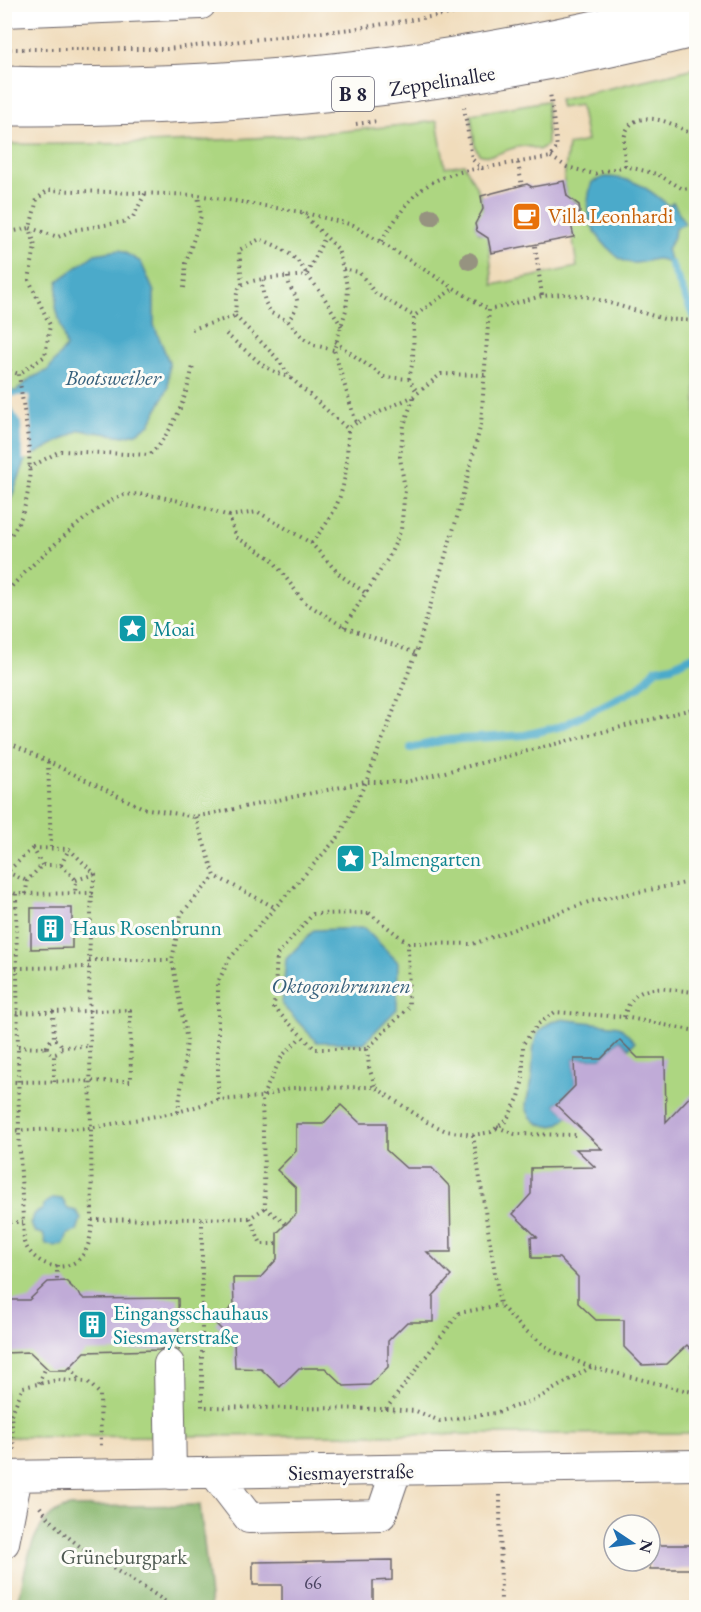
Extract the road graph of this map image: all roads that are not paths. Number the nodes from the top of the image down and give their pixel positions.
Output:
1 (201, 4) edge
2 (690, 4) edge
3 (4, 12) edge
4 (696, 30) edge
5 (4, 83) edge
6 (4, 109) edge
7 (170, 1364) dead end
8 (696, 1465) edge
9 (396, 1471) junction
10 (171, 1474) junction
11 (216, 1474) junction
12 (11, 1476) edge
13 (4, 1543) edge

1 - 3 street
2 - 5 main road, Zeppelinallee / B 8
4 - 6 main road, Zeppelinallee / B 8
7 - 10 street
8 - 9 street, Siesmayerstraße
9 - 11 street, Siesmayerstraße
9 - 11 street
10 - 11 street, Siesmayerstraße
10 - 12 street, Siesmayerstraße
12 - 13 street

